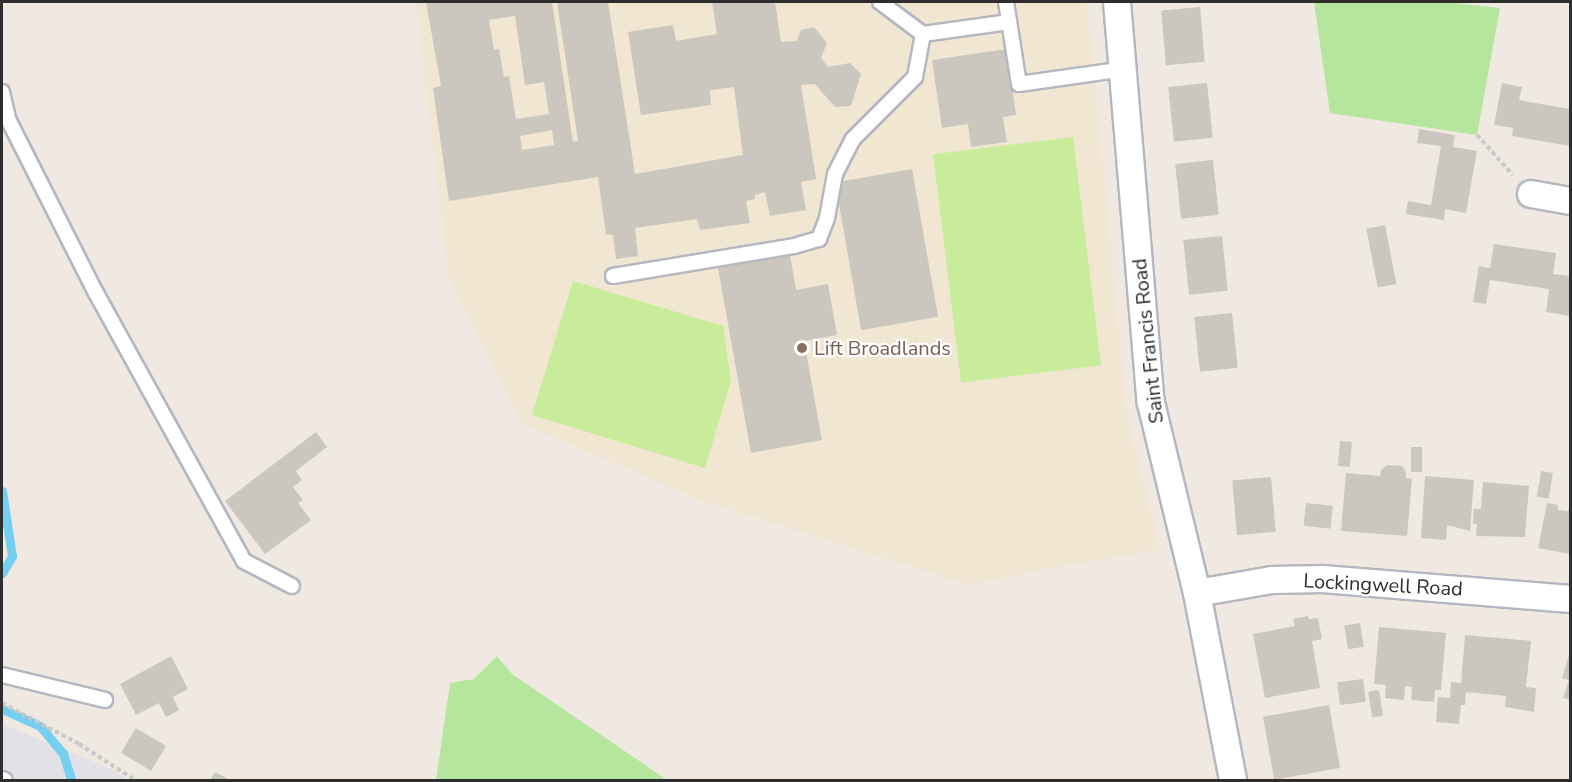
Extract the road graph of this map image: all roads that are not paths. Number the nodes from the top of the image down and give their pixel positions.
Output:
1 (880, 2) edge
2 (1006, 2) edge
3 (1117, 2) edge
4 (1009, 22) junction
5 (923, 34) junction
6 (1124, 69) junction
7 (2, 92) edge
8 (1531, 194) road end
9 (1570, 201) edge
10 (613, 276) dead end
11 (292, 586) dead end
12 (1197, 593) junction
13 (1570, 599) edge
14 (2, 675) edge
15 (105, 700) dead end
16 (1233, 780) edge

1 - 5 lane
2 - 4 lane
3 - 6 street, Saint Francis Road
4 - 5 lane
4 - 6 lane
5 - 10 lane
6 - 12 street, Saint Francis Road
7 - 11 lane
8 - 9 street
12 - 13 street, Lockingwell Road
12 - 16 street, Saint Francis Road
14 - 15 lane

